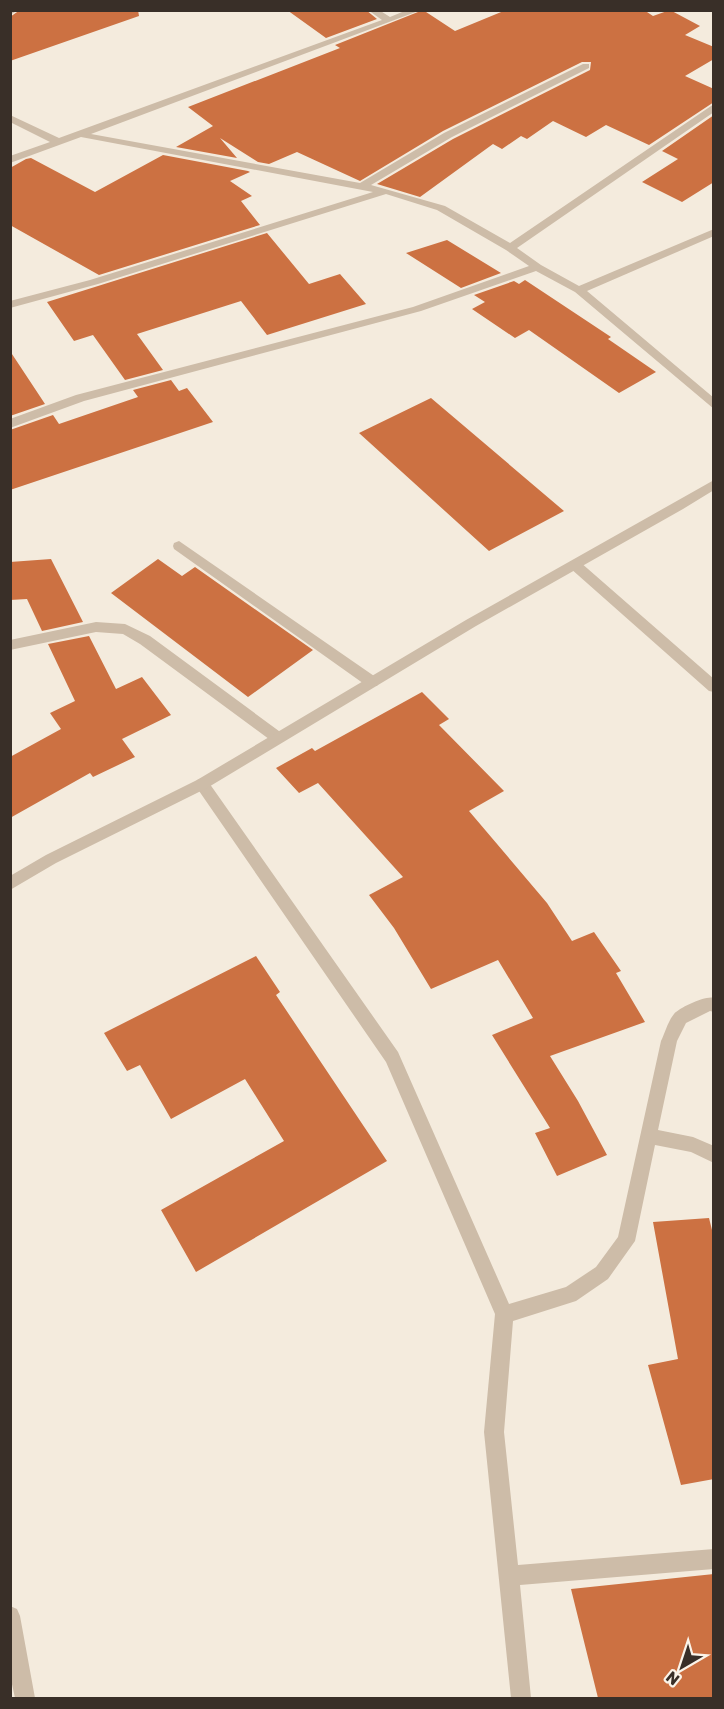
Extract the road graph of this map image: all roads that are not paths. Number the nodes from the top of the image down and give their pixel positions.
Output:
1 (372, 10) edge
2 (417, 10) edge
3 (388, 20) junction
4 (586, 66) dead end
5 (714, 107) edge
6 (10, 118) edge
7 (83, 135) junction
8 (61, 143) junction
9 (10, 160) edge
10 (364, 185) junction
11 (386, 191) junction
12 (714, 232) edge
13 (510, 248) junction
14 (537, 267) junction
15 (579, 291) junction
16 (10, 305) edge
17 (714, 405) edge
18 (10, 424) edge
19 (714, 484) edge
20 (179, 546) dead end
21 (574, 565) junction
22 (10, 645) edge
23 (372, 682) junction
24 (714, 687) edge
25 (278, 738) junction
26 (202, 784) junction
27 (10, 884) edge
28 (714, 1005) edge
29 (649, 1136) junction
30 (714, 1155) edge
31 (504, 1314) junction
32 (714, 1559) edge
33 (510, 1576) junction
34 (10, 1616) edge
35 (25, 1698) edge
36 (521, 1698) edge

1 - 3 street
2 - 3 street
3 - 7 street
4 - 10 street
5 - 13 street
6 - 8 street
7 - 8 street
7 - 10 street
8 - 9 street
10 - 11 street
11 - 13 street
11 - 16 street
12 - 15 street
13 - 14 street
14 - 15 street
14 - 18 street
15 - 17 street
19 - 21 street
20 - 23 street
21 - 23 street
21 - 24 street
22 - 25 street
23 - 25 street
25 - 26 street
26 - 27 street
26 - 31 street
28 - 29 street
29 - 30 street
29 - 31 street
31 - 33 street
32 - 33 street
33 - 36 street
34 - 35 street

